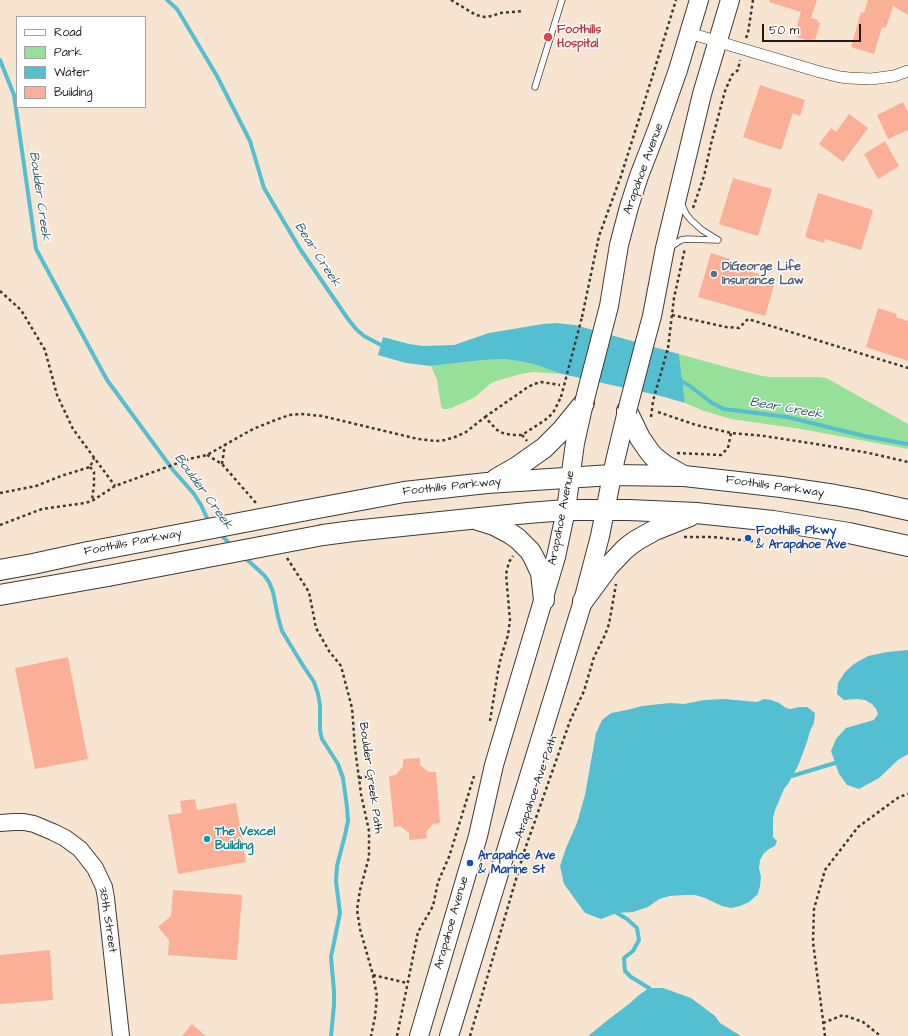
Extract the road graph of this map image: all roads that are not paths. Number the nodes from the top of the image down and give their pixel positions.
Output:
1 (562, 0) edge
2 (699, 0) edge
3 (730, 0) edge
4 (689, 32) junction
5 (717, 41) junction
6 (908, 71) edge
7 (535, 87) dead end
8 (678, 191) junction
9 (664, 252) junction
10 (584, 403) junction
11 (627, 411) junction
12 (612, 475) junction
13 (684, 476) junction
14 (570, 477) junction
15 (487, 483) junction
16 (566, 510) junction
17 (605, 510) junction
18 (908, 510) edge
19 (696, 513) junction
20 (474, 519) junction
21 (908, 546) edge
22 (0, 570) edge
23 (0, 595) edge
24 (544, 600) junction
25 (583, 601) junction
26 (0, 823) edge
27 (121, 1036) edge
28 (419, 1036) edge
29 (449, 1036) edge

1 - 7 lane
2 - 4 main road, Arapahoe Avenue
3 - 5 main road
4 - 5 street
4 - 10 main road, Arapahoe Avenue, bridge
5 - 6 street
5 - 8 main road
8 - 9 main road
8 - 9 lane
9 - 11 main road, bridge
10 - 14 main road, Arapahoe Avenue
10 - 15 highway
11 - 12 main road
11 - 13 highway
12 - 13 highway, Foothills Parkway
12 - 14 highway, Foothills Parkway
12 - 17 main road
13 - 18 highway, Foothills Parkway
14 - 15 highway, Foothills Parkway
14 - 16 main road, Arapahoe Avenue
15 - 22 highway, Foothills Parkway, bridge
16 - 17 highway
16 - 20 highway
16 - 24 main road, Arapahoe Avenue
17 - 19 highway
17 - 25 main road
19 - 21 highway
19 - 25 highway
20 - 23 highway, bridge
20 - 24 highway
24 - 28 main road, Arapahoe Avenue
25 - 29 main road
26 - 27 street, 38th Street

